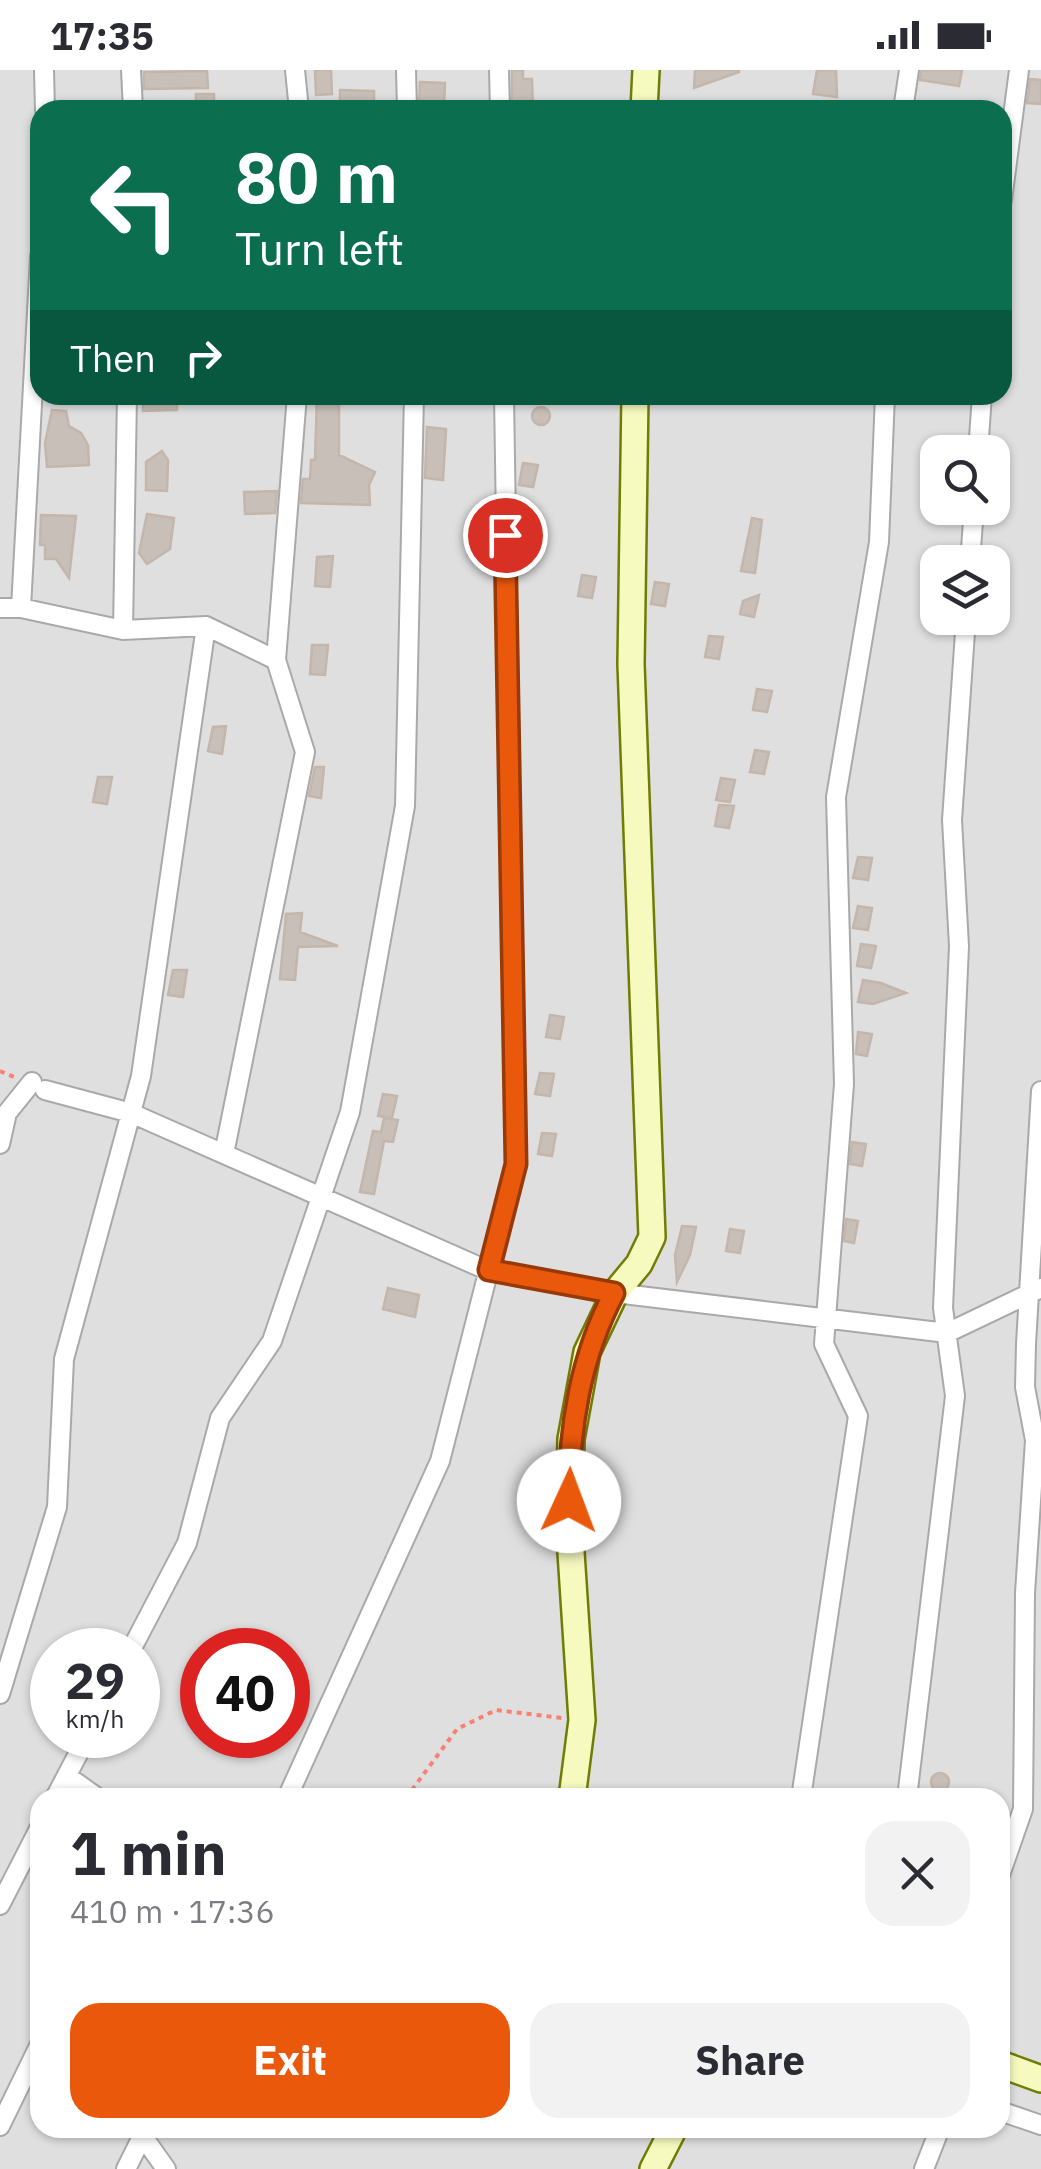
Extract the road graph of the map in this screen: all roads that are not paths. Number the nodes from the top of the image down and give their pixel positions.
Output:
1 (44, 70) edge
2 (132, 70) edge
3 (295, 70) edge
4 (406, 70) edge
5 (499, 70) edge
6 (646, 70) edge
7 (908, 70) edge
8 (1019, 70) edge
9 (45, 100) edge
10 (133, 100) edge
11 (297, 100) edge
12 (407, 100) edge
13 (500, 100) edge
14 (644, 100) edge
15 (904, 100) edge
16 (1012, 124) edge
17 (32, 405) edge
18 (127, 405) edge
19 (296, 405) edge
20 (414, 405) edge
21 (504, 405) edge
22 (635, 405) edge
23 (885, 405) edge
24 (981, 405) edge
25 (979, 435) edge
26 (0, 608) edge
27 (21, 608) junction
28 (206, 626) junction
29 (123, 630) junction
30 (965, 635) edge
31 (276, 660) junction
32 (1041, 1091) edge
33 (131, 1113) junction
34 (0, 1144) edge
35 (224, 1154) junction
36 (321, 1197) junction
37 (489, 1270) junction
38 (1037, 1290) edge
39 (614, 1293) junction
40 (827, 1316) junction
41 (947, 1333) junction
42 (142, 1628) edge
43 (0, 1694) edge
44 (76, 1758) edge
45 (66, 1776) junction
46 (60, 1788) edge
47 (83, 1788) edge
48 (292, 1788) edge
49 (573, 1788) edge
50 (802, 1788) edge
51 (908, 1788) edge
52 (1010, 1845) edge
53 (30, 1846) edge
54 (0, 1905) edge
55 (30, 2064) edge
56 (1010, 2067) edge
57 (1041, 2078) edge
58 (1010, 2114) edge
59 (1041, 2125) edge
60 (0, 2126) edge
61 (137, 2138) edge
62 (143, 2138) edge
63 (669, 2138) edge
64 (936, 2138) edge
65 (126, 2169) edge
66 (166, 2169) edge
67 (653, 2169) edge
68 (924, 2169) edge

1 - 9 street
2 - 10 street
3 - 11 street
4 - 12 street
5 - 13 street
6 - 14 street
7 - 15 street
8 - 16 street
17 - 27 street
18 - 29 street
19 - 31 street
20 - 36 street
21 - 37 street
22 - 39 street
23 - 40 street
24 - 25 street
26 - 27 street
27 - 29 street
28 - 29 street
28 - 31 street
28 - 33 street
30 - 41 street
31 - 35 street
32 - 38 street
33 - 34 street
33 - 35 street
33 - 43 street
35 - 36 street
36 - 37 street
36 - 42 street
37 - 39 street
37 - 48 street
38 - 41 street
38 - 52 street
39 - 40 street
39 - 49 street
40 - 41 street
40 - 50 street
41 - 51 street
44 - 45 street
45 - 46 street
45 - 47 street
53 - 54 street
55 - 60 street
56 - 57 street
58 - 59 street
61 - 65 street
62 - 66 street
63 - 67 street
64 - 68 street

